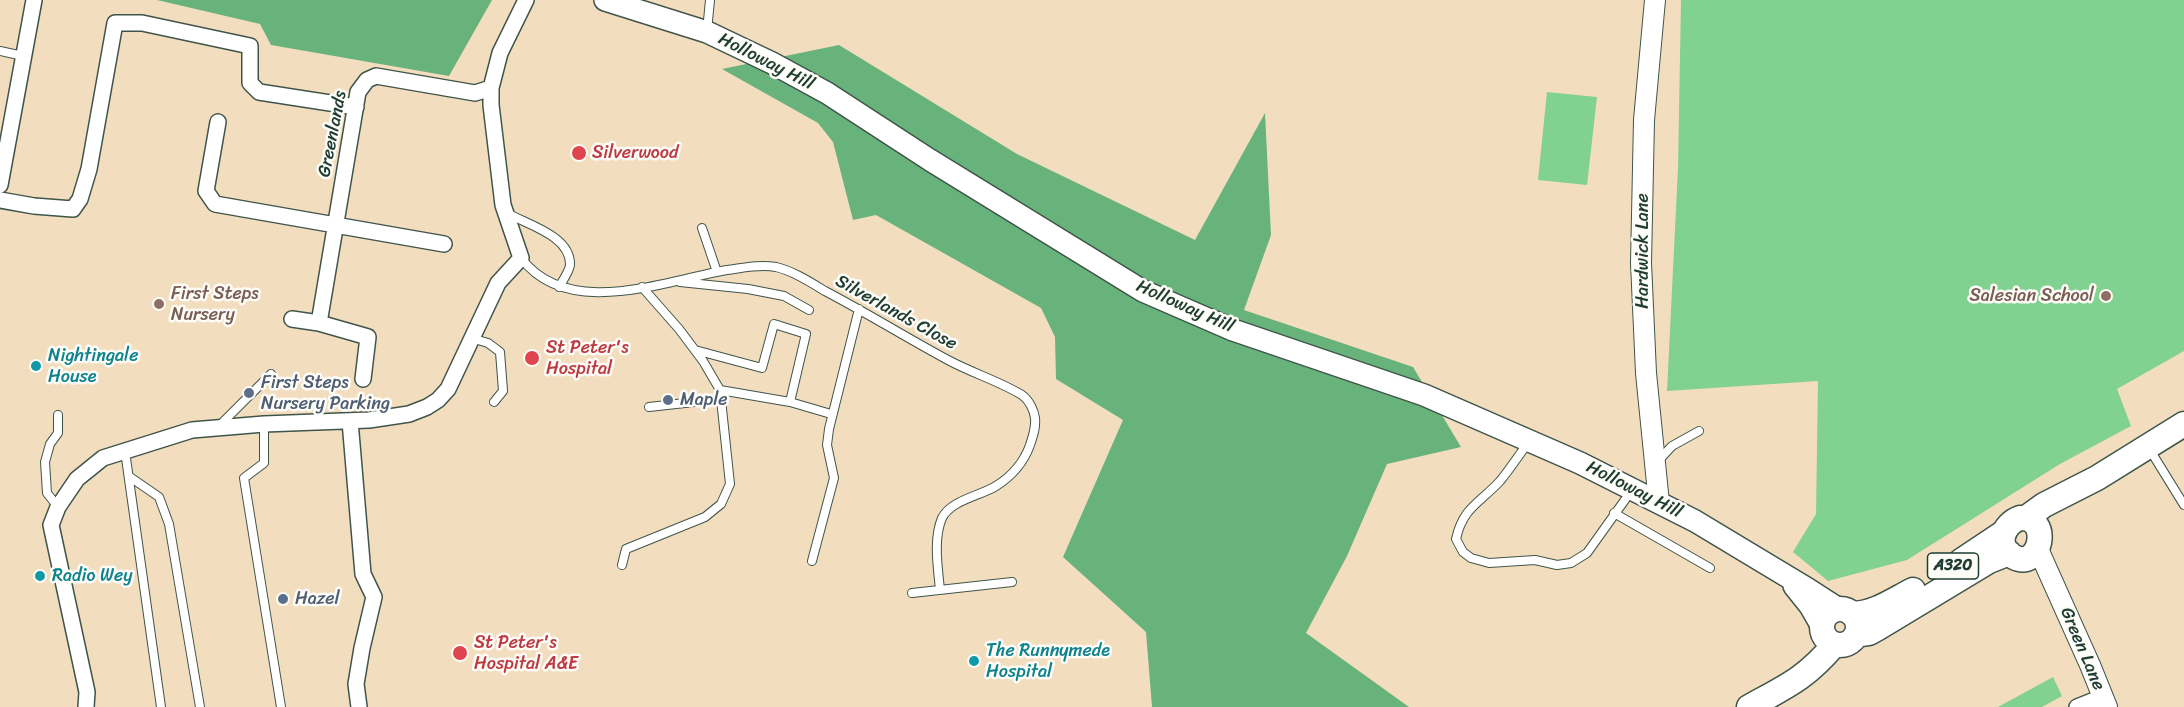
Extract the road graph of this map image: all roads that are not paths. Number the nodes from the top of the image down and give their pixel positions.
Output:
1 (34, 0) edge
2 (526, 0) edge
3 (605, 0) edge
4 (710, 0) edge
5 (1654, 0) edge
6 (707, 32) junction
7 (0, 51) edge
8 (23, 56) junction
9 (490, 87) junction
10 (356, 107) junction
11 (218, 122) dead end
12 (4, 152) edge
13 (0, 184) edge
14 (0, 200) edge
15 (506, 212) junction
16 (336, 226) junction
17 (702, 228) dead end
18 (444, 244) dead end
19 (521, 258) junction
20 (717, 272) junction
21 (676, 281) junction
22 (559, 287) junction
23 (642, 287) junction
24 (859, 309) junction
25 (809, 310) dead end
26 (292, 319) dead end
27 (319, 323) junction
28 (471, 338) junction
29 (694, 350) junction
30 (271, 374) dead end
31 (363, 379) dead end
32 (720, 390) junction
33 (721, 399) junction
34 (494, 402) dead end
35 (790, 402) junction
36 (649, 407) dead end
37 (831, 414) junction
38 (58, 415) dead end
39 (350, 421) junction
40 (264, 424) junction
41 (2184, 424) edge
42 (218, 427) junction
43 (1699, 431) dead end
44 (1529, 441) junction
45 (2147, 446) junction
46 (125, 452) junction
47 (1656, 463) junction
48 (130, 477) junction
49 (1633, 489) junction
50 (1659, 503) junction
51 (2184, 505) edge
52 (58, 507) junction
53 (1614, 513) junction
54 (2023, 541) junction
55 (812, 561) dead end
56 (622, 565) dead end
57 (1710, 568) dead end
58 (1012, 582) dead end
59 (940, 590) junction
60 (912, 593) dead end
61 (1838, 627) junction
62 (2105, 702) edge
63 (86, 707) edge
64 (161, 707) edge
65 (200, 707) edge
66 (281, 707) edge
67 (360, 707) edge
68 (1749, 707) edge
69 (2077, 707) edge

1 - 8 street
2 - 9 street
3 - 6 main road, Holloway Hill
4 - 6 lane
5 - 47 street, Hardwick Lane
6 - 44 main road, Holloway Hill
7 - 8 lane
8 - 12 street
9 - 10 street, Greenlands
9 - 15 street
10 - 14 street
10 - 16 street, Greenlands
11 - 16 street
12 - 13 street
15 - 19 street
15 - 22 lane
16 - 18 street
16 - 27 street, Greenlands
17 - 20 lane
19 - 22 lane, Silverlands Close
19 - 28 street
20 - 21 lane, Silverlands Close
20 - 24 lane, Silverlands Close
21 - 23 lane, Silverlands Close
21 - 25 lane
22 - 23 lane, Silverlands Close
23 - 29 lane
24 - 37 lane
24 - 59 lane, Silverlands Close
26 - 27 street
27 - 31 street
28 - 34 lane
28 - 39 street
29 - 32 lane
29 - 35 lane
30 - 42 lane
32 - 33 lane
32 - 35 lane
33 - 36 lane
33 - 56 lane
35 - 37 lane
37 - 55 lane
38 - 52 lane
39 - 40 street
39 - 67 street
40 - 42 street
40 - 66 lane
41 - 45 main road, A320
42 - 46 street
43 - 47 lane
44 - 49 main road, Holloway Hill
44 - 53 lane
45 - 51 lane
45 - 54 main road, A320
46 - 48 lane
46 - 52 street
47 - 50 street, Hardwick Lane
48 - 64 lane
48 - 65 lane
49 - 50 main road, Holloway Hill
49 - 53 lane
50 - 61 main road, Holloway Hill
52 - 63 street
53 - 57 lane
54 - 61 main road, A320
54 - 62 street, Green Lane
58 - 59 lane
59 - 60 lane
61 - 68 main road, A320
62 - 69 street

